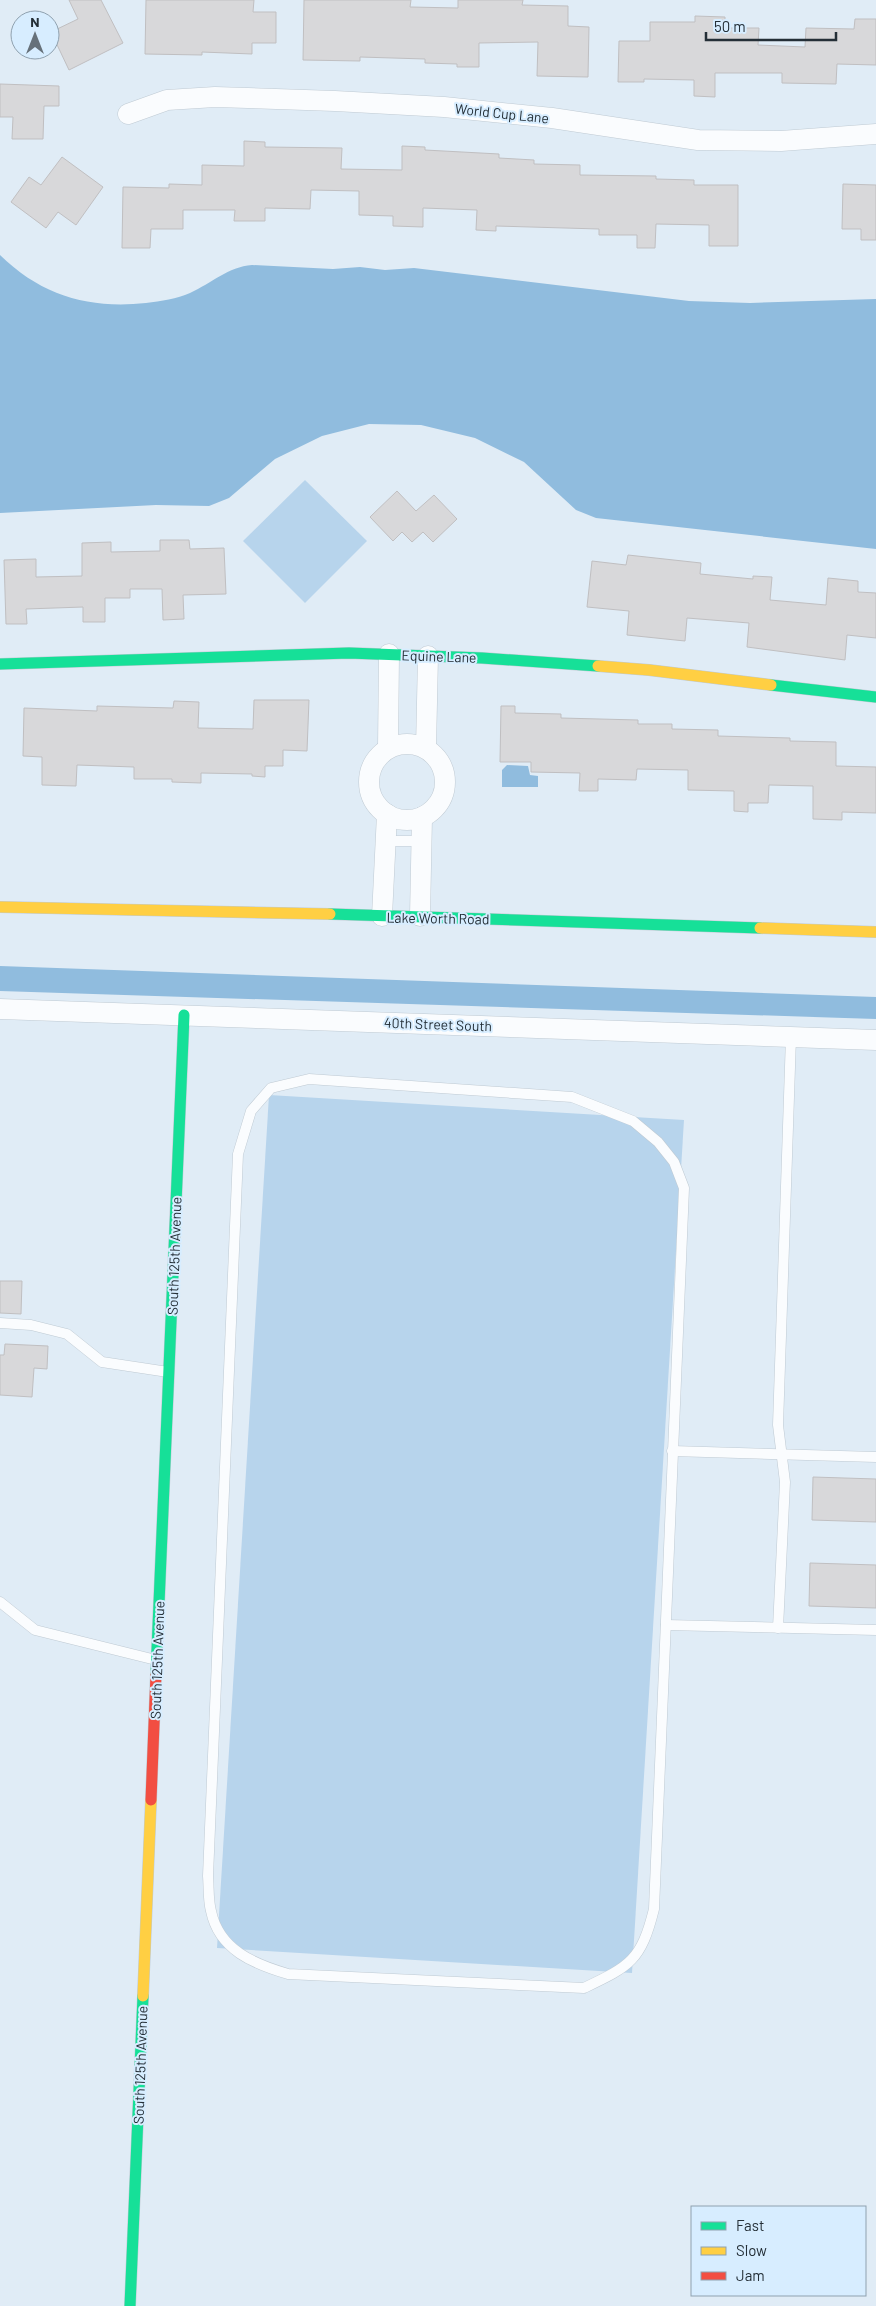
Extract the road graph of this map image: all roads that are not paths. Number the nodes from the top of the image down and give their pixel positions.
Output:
1 (128, 114) dead end
2 (876, 134) edge
3 (389, 654) junction
4 (428, 656) junction
5 (0, 664) edge
6 (876, 697) edge
7 (388, 748) junction
8 (426, 748) junction
9 (387, 814) junction
10 (422, 817) junction
11 (387, 842) junction
12 (422, 842) junction
13 (0, 907) edge
14 (382, 916) junction
15 (420, 916) junction
16 (876, 932) edge
17 (0, 1009) edge
18 (184, 1015) junction
19 (791, 1037) junction
20 (876, 1040) edge
21 (0, 1322) edge
22 (169, 1372) junction
23 (672, 1451) junction
24 (782, 1454) junction
25 (876, 1457) edge
26 (0, 1602) edge
27 (666, 1625) junction
28 (778, 1628) junction
29 (876, 1630) edge
30 (157, 1660) junction
31 (130, 2306) edge

1 - 2 street, World Cup Lane
3 - 4 street, Equine Lane
3 - 5 street, Equine Lane
3 - 7 street
4 - 6 street, Equine Lane
4 - 8 street
7 - 8 street
7 - 9 street
8 - 10 street
9 - 10 street
9 - 11 street
10 - 12 street
11 - 12 lane
11 - 14 street
12 - 15 street
13 - 14 street, Lake Worth Road
14 - 15 street, Lake Worth Road
15 - 16 street, Lake Worth Road
17 - 18 street, 40th Street South
18 - 19 street, 40th Street South
18 - 22 street, South 125th Avenue
19 - 20 street, 40th Street South
19 - 24 lane
21 - 22 lane
22 - 30 street, South 125th Avenue
23 - 24 lane
23 - 27 lane
23 - 27 lane
24 - 25 lane
24 - 28 lane
26 - 30 lane
27 - 28 lane
28 - 29 lane
30 - 31 street, South 125th Avenue

